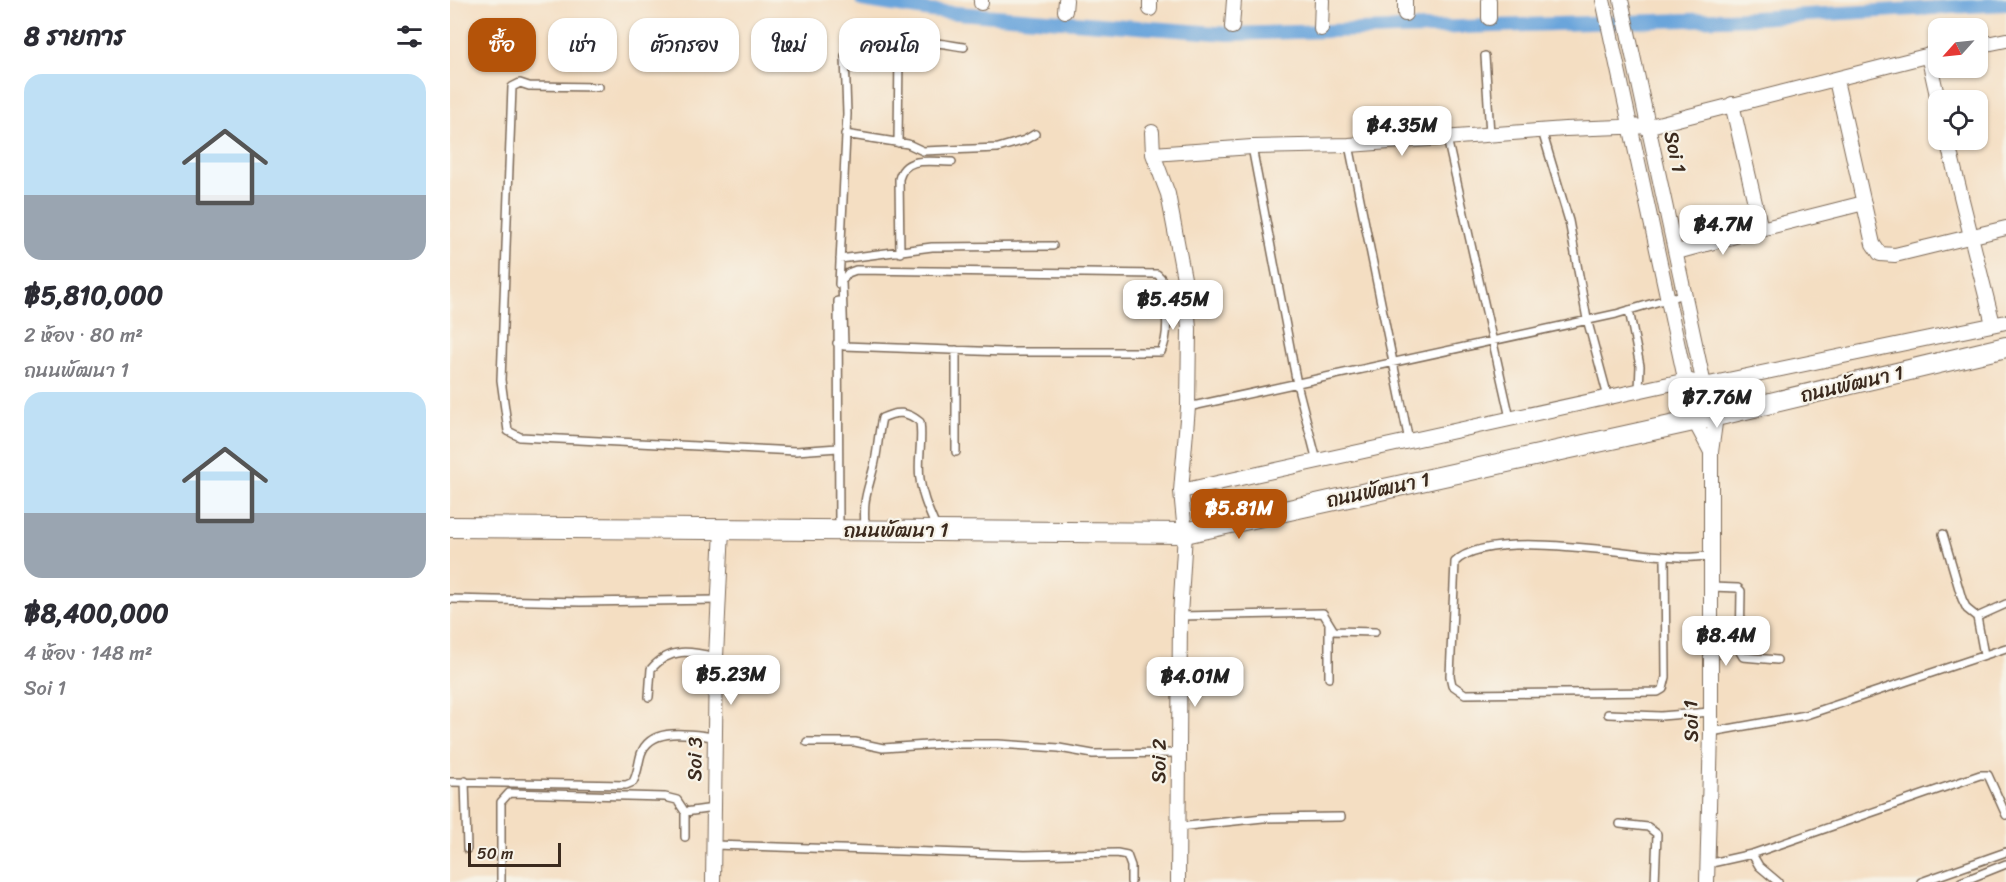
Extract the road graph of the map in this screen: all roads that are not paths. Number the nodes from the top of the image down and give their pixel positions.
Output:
1 (1234, 0) edge
2 (1322, 0) edge
3 (1489, 0) edge
4 (1603, 0) edge
5 (1621, 0) edge
6 (1489, 18) dead end
7 (1232, 27) dead end
8 (1321, 29) dead end
9 (2006, 40) edge
10 (1988, 44) edge
11 (964, 47) dead end
12 (1928, 55) edge
13 (1485, 56) dead end
14 (845, 72) edge
15 (1836, 80) junction
16 (599, 87) dead end
17 (1732, 104) junction
18 (1650, 126) junction
19 (1630, 127) junction
20 (1542, 131) junction
21 (1152, 132) dead end
22 (845, 134) junction
23 (1035, 134) dead end
24 (1490, 134) junction
25 (1446, 138) junction
26 (898, 143) junction
27 (1349, 145) junction
28 (1252, 147) junction
29 (1949, 150) edge
30 (1154, 154) junction
31 (952, 162) dead end
32 (1864, 203) junction
33 (2006, 228) edge
34 (1761, 229) junction
35 (1970, 236) junction
36 (1053, 246) dead end
37 (1677, 252) junction
38 (900, 253) junction
39 (840, 259) junction
40 (1684, 294) junction
41 (1668, 298) junction
42 (1629, 310) junction
43 (1587, 319) junction
44 (1999, 323) edge
45 (1491, 341) junction
46 (840, 345) junction
47 (2006, 347) edge
48 (956, 350) junction
49 (1393, 362) junction
50 (1687, 380) junction
51 (1297, 384) junction
52 (1704, 385) junction
53 (1639, 390) junction
54 (1608, 397) junction
55 (1188, 407) junction
56 (1716, 416) junction
57 (1510, 418) junction
58 (1694, 420) junction
59 (1409, 441) junction
60 (838, 448) junction
61 (956, 452) dead end
62 (1711, 452) junction
63 (1317, 461) junction
64 (1181, 491) junction
65 (450, 527) edge
66 (722, 529) junction
67 (839, 530) junction
68 (866, 530) junction
69 (937, 531) junction
70 (1185, 532) junction
71 (1942, 534) dead end
72 (1665, 556) junction
73 (1711, 556) junction
74 (1711, 587) junction
75 (450, 599) edge
76 (718, 600) junction
77 (2006, 604) edge
78 (1180, 616) junction
79 (1977, 617) junction
80 (1329, 626) junction
81 (1375, 632) dead end
82 (2006, 648) edge
83 (1984, 655) junction
84 (716, 657) junction
85 (1777, 660) dead end
86 (1329, 678) dead end
87 (649, 697) dead end
88 (1710, 712) junction
89 (1608, 714) dead end
90 (1711, 732) junction
91 (715, 737) junction
92 (807, 742) dead end
93 (1179, 753) junction
94 (465, 781) junction
95 (450, 782) edge
96 (714, 808) junction
97 (685, 812) junction
98 (2006, 815) edge
99 (1341, 817) dead end
100 (1620, 824) dead end
101 (1178, 827) junction
102 (685, 837) dead end
103 (714, 845) junction
104 (467, 849) dead end
105 (2006, 852) edge
106 (1752, 854) junction
107 (1707, 864) junction
108 (2006, 864) edge
109 (501, 882) edge
110 (713, 882) edge
111 (1131, 882) edge
112 (1178, 882) edge
113 (1655, 882) edge
114 (1707, 882) edge
115 (1778, 882) edge
116 (1921, 882) edge
117 (1960, 882) edge

1 - 7 street
2 - 8 street
3 - 6 street
4 - 19 street, Soi 1
5 - 18 street, Soi 1
9 - 10 street
11 - 26 lane
12 - 15 street
13 - 24 lane
14 - 22 lane
15 - 17 street
15 - 32 street
16 - 60 lane
17 - 18 street
17 - 34 street
18 - 19 street
18 - 37 street, Soi 1
19 - 20 street
19 - 41 street, Soi 1
20 - 24 street
20 - 43 lane
21 - 30 street, Soi 2
22 - 26 lane
22 - 39 lane
23 - 26 lane
24 - 25 street
25 - 27 street
25 - 45 lane
27 - 28 street
27 - 49 lane
28 - 30 street
28 - 51 lane
29 - 35 street
30 - 55 street, Soi 2
31 - 38 lane
32 - 34 street
32 - 35 street
33 - 35 street
34 - 37 street
35 - 44 street
36 - 38 lane
37 - 40 street, Soi 1
38 - 39 lane
39 - 46 lane
40 - 41 lane
40 - 52 street, Soi 1
41 - 42 lane
41 - 50 street, Soi 1
42 - 43 lane
42 - 53 lane
43 - 45 lane
43 - 54 lane
44 - 52 street
45 - 49 lane
45 - 57 lane
46 - 48 lane
46 - 48 lane
46 - 60 lane
47 - 56 main road, ถนนพัฒนา 1
48 - 61 lane
49 - 51 lane
49 - 59 lane
50 - 52 street
50 - 53 street
50 - 58 street, Soi 1
51 - 55 lane
51 - 63 lane
52 - 56 street, Soi 1
53 - 54 street
54 - 57 street
55 - 64 street, Soi 2
56 - 58 main road, ถนนพัฒนา 1
56 - 62 street, Soi 1
57 - 59 street
58 - 62 street, Soi 1
58 - 70 main road, ถนนพัฒนา 1
59 - 63 street
60 - 67 lane
62 - 73 street, Soi 1
63 - 64 street
64 - 70 street, Soi 2
65 - 66 main road, ถนนพัฒนา 1
66 - 67 main road, ถนนพัฒนา 1
66 - 76 street, Soi 3
67 - 68 main road, ถนนพัฒนา 1
68 - 69 main road, ถนนพัฒนา 1
68 - 69 lane
69 - 70 main road, ถนนพัฒนา 1
70 - 78 street, Soi 2
71 - 79 lane
72 - 72 lane
72 - 73 lane
73 - 74 street, Soi 1
74 - 85 lane
74 - 88 street, Soi 1
75 - 76 lane
76 - 84 street, Soi 3
77 - 79 lane
78 - 80 lane
78 - 93 street, Soi 2
79 - 83 lane
80 - 81 lane
80 - 86 lane
82 - 83 lane
83 - 90 lane
84 - 87 lane
84 - 91 street, Soi 3
88 - 89 lane
88 - 90 street, Soi 1
90 - 107 street, Soi 1
91 - 94 lane
91 - 96 street, Soi 3
92 - 93 lane
93 - 101 street, Soi 2
94 - 95 lane
94 - 104 lane
96 - 97 lane
96 - 103 street, Soi 3
97 - 102 lane
97 - 109 lane
98 - 106 lane
99 - 101 lane
100 - 113 lane
101 - 112 street, Soi 2
103 - 110 street, Soi 3
103 - 111 lane
105 - 116 lane
106 - 107 lane
106 - 115 lane
107 - 114 street, Soi 1
108 - 117 lane

